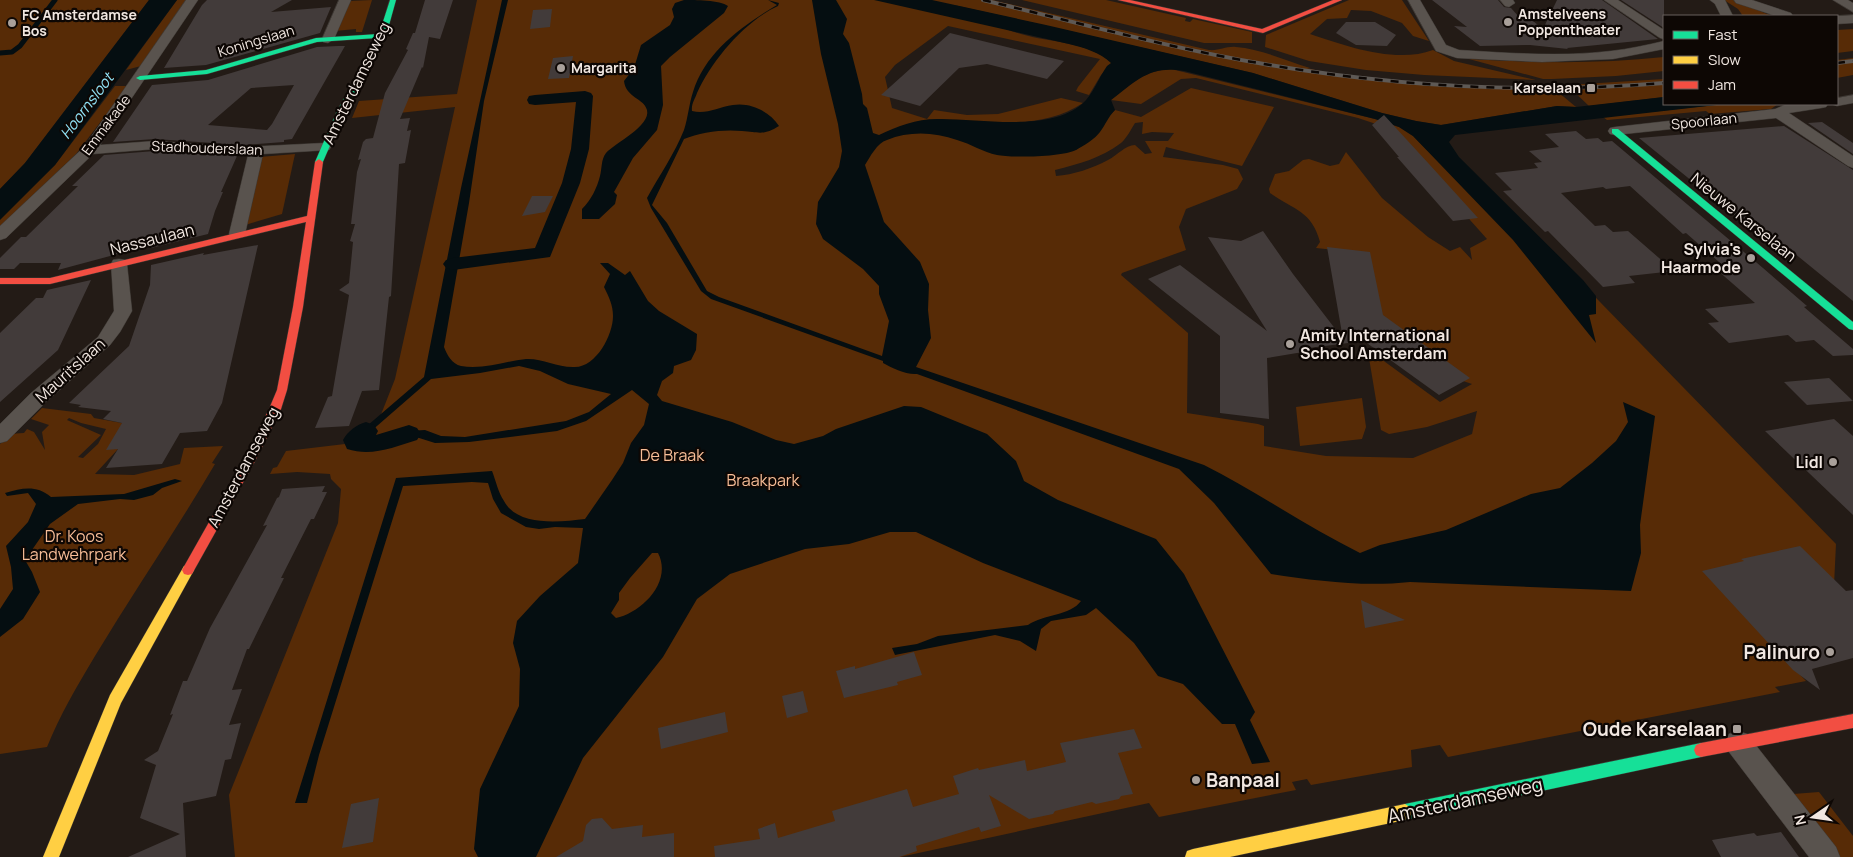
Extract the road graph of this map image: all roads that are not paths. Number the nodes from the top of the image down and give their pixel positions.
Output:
1 (192, 0) edge
2 (346, 0) edge
3 (393, 0) edge
4 (1121, 0) edge
5 (1339, 0) edge
6 (1414, 0) edge
7 (1610, 0) edge
8 (1716, 0) edge
9 (1740, 0) edge
10 (1840, 0) edge
11 (1853, 8) edge
12 (1726, 15) edge
13 (1784, 15) edge
14 (1853, 19) edge
15 (1838, 20) edge
16 (1663, 34) edge
17 (382, 36) junction
18 (328, 39) junction
19 (1663, 45) edge
20 (140, 78) junction
21 (1853, 99) edge
22 (1838, 102) edge
23 (1812, 105) edge
24 (1779, 113) junction
25 (1615, 131) joint
26 (324, 147) junction
27 (89, 150) junction
28 (256, 151) junction
29 (1853, 163) edge
30 (311, 218) junction
31 (237, 234) junction
32 (0, 235) edge
33 (119, 264) junction
34 (0, 281) edge
35 (1853, 327) edge
36 (0, 436) edge
37 (1853, 720) edge
38 (1738, 743) junction
39 (51, 857) edge
40 (1193, 857) edge
41 (1826, 857) edge

1 - 20 street, Emmakade
2 - 18 street
3 - 17 main road, Amsterdamseweg
4 - 5 main road
6 - 19 street
7 - 16 street
8 - 12 street
9 - 13 street
10 - 11 street
14 - 15 street
17 - 18 main road, Koningslaan
17 - 26 main road, Amsterdamseweg
18 - 20 main road, Koningslaan
20 - 27 street, Emmakade
21 - 22 street
23 - 24 street, Spoorlaan
24 - 25 street, Spoorlaan
24 - 29 street
25 - 35 main road, Nieuwe Karselaan
26 - 28 street, Stadhouderslaan
26 - 30 main road, Amsterdamseweg
27 - 28 street, Stadhouderslaan
27 - 32 street, Emmakade
28 - 31 street
30 - 31 main road, Nassaulaan
30 - 39 main road, Amsterdamseweg
31 - 33 main road, Nassaulaan
33 - 34 main road, Nassaulaan
33 - 36 street, Mauritslaan
37 - 38 main road, Amsterdamseweg
38 - 40 main road, Amsterdamseweg
38 - 41 street

